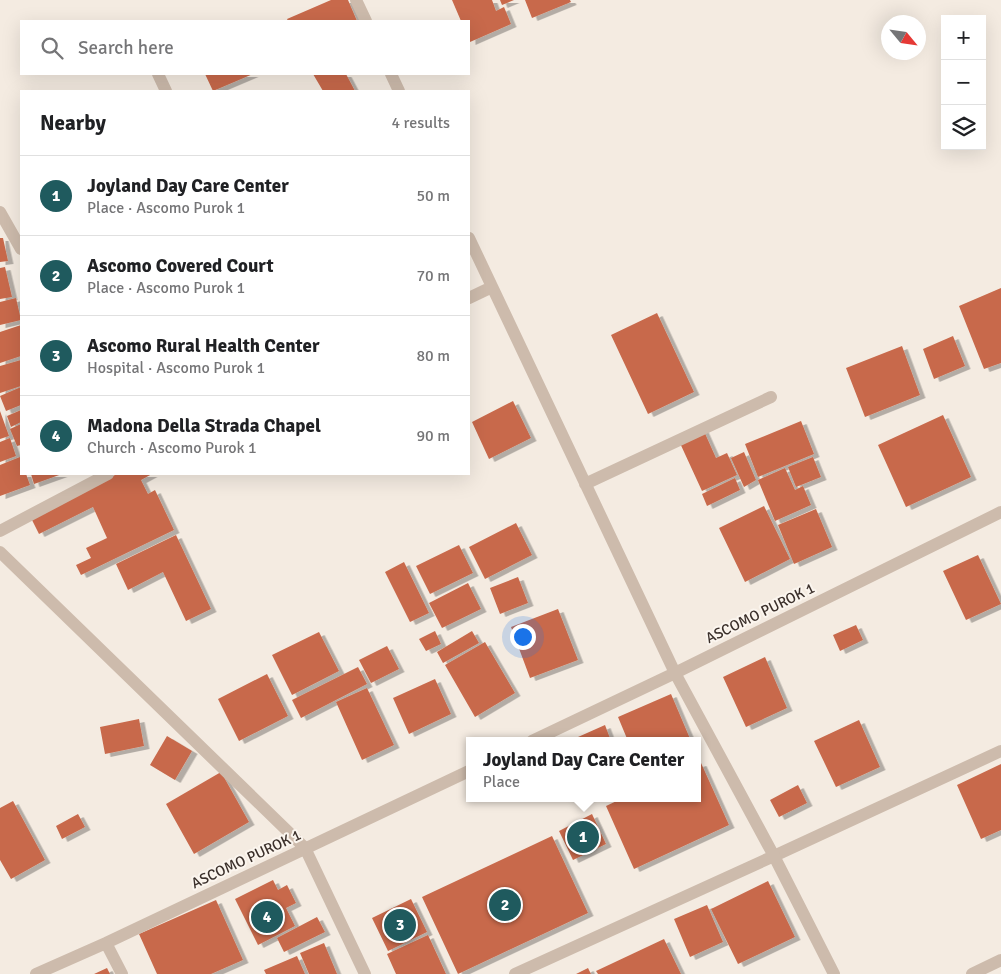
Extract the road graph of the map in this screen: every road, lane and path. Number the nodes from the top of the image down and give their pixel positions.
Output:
1 (356, 0) edge
2 (366, 20) edge
3 (158, 75) edge
4 (391, 75) edge
5 (166, 90) edge
6 (399, 90) edge
7 (0, 212) edge
8 (470, 240) edge
9 (20, 247) edge
10 (492, 287) junction
11 (470, 298) edge
12 (771, 397) dead end
13 (106, 475) edge
14 (585, 484) junction
15 (1001, 512) edge
16 (0, 531) edge
17 (0, 552) edge
18 (675, 673) junction
19 (540, 737) edge
20 (1001, 751) edge
21 (466, 771) edge
22 (305, 848) junction
23 (774, 856) junction
24 (106, 943) junction
25 (1001, 960) edge
26 (36, 974) edge
27 (122, 974) edge
28 (365, 974) edge
29 (515, 974) edge
30 (834, 974) edge
31 (972, 974) edge

1 - 2 street
3 - 5 street
4 - 6 street
7 - 9 street
8 - 10 street
10 - 11 street
10 - 14 street
12 - 14 street
13 - 16 street
14 - 18 street
15 - 18 street, ASCOMO PUROK 1
17 - 22 street
18 - 19 street, ASCOMO PUROK 1
18 - 23 street
20 - 23 street
21 - 22 street, ASCOMO PUROK 1
22 - 24 street, ASCOMO PUROK 1
22 - 28 street
23 - 29 street
23 - 30 street
24 - 26 street, ASCOMO PUROK 1
24 - 27 street
25 - 31 street

